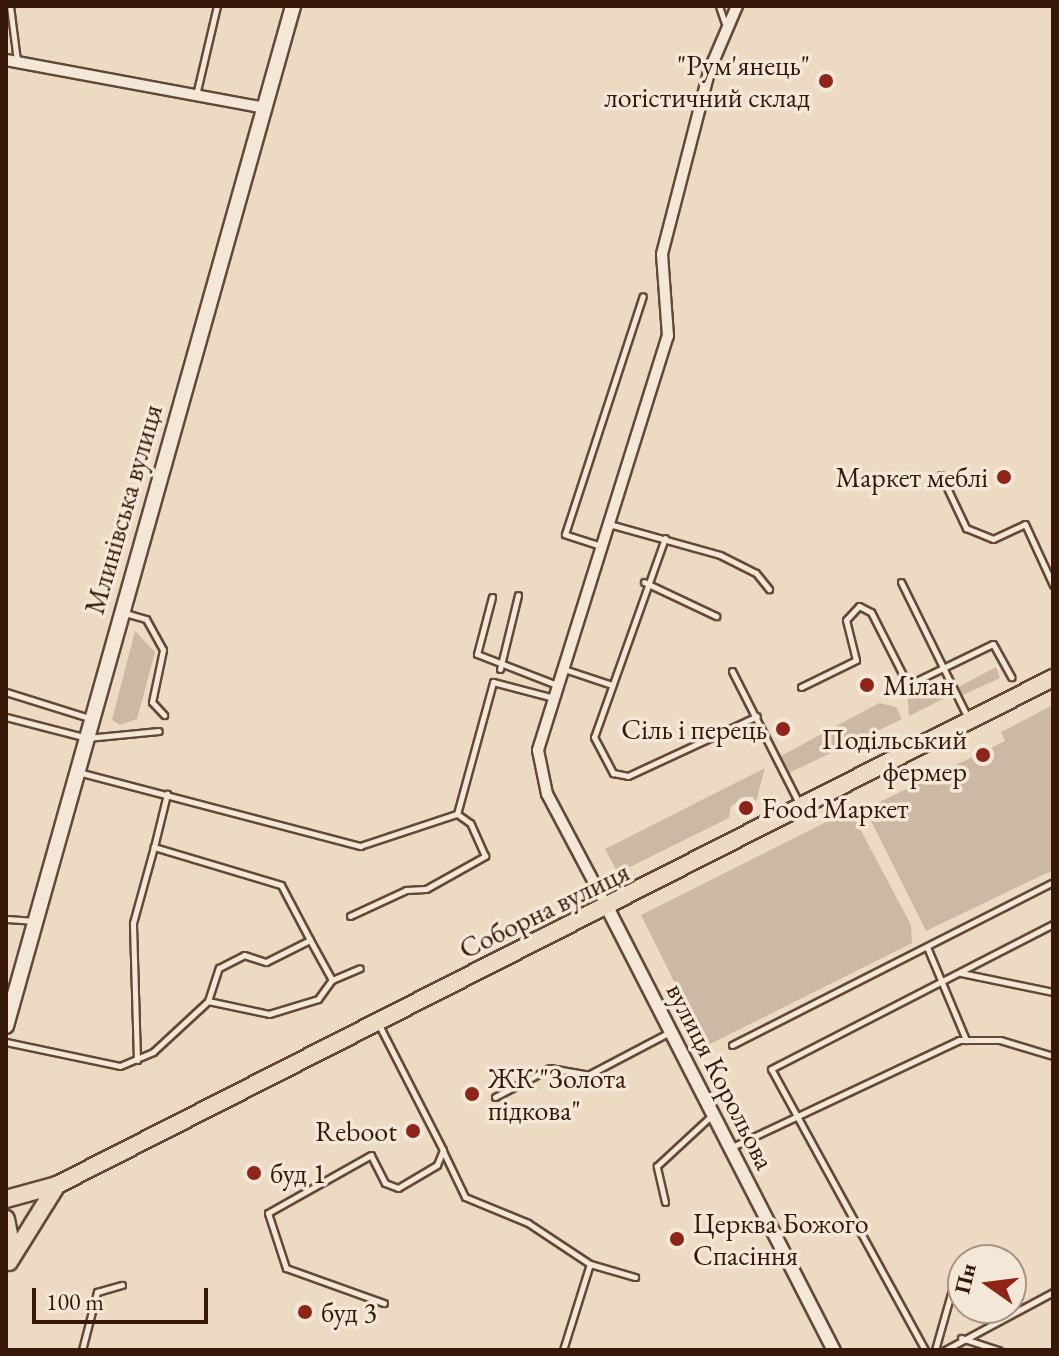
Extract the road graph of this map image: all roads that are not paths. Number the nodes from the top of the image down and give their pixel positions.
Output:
1 (10, 6) edge
2 (217, 6) edge
3 (293, 6) edge
4 (719, 6) edge
5 (737, 6) edge
6 (727, 27) junction
7 (11, 61) edge
8 (197, 91) junction
9 (264, 108) junction
10 (643, 296) dead end
11 (941, 475) dead end
12 (608, 524) junction
13 (665, 538) junction
14 (601, 546) junction
15 (644, 582) junction
16 (901, 582) dead end
17 (1053, 585) edge
18 (769, 589) dead end
19 (518, 595) dead end
20 (492, 597) dead end
21 (121, 611) junction
22 (716, 616) dead end
23 (943, 668) junction
24 (500, 669) junction
25 (563, 669) junction
26 (732, 671) dead end
27 (1011, 677) dead end
28 (1053, 678) edge
29 (612, 685) junction
30 (558, 686) junction
31 (801, 687) dead end
32 (6, 692) edge
33 (554, 698) junction
34 (164, 715) dead end
35 (757, 716) junction
36 (6, 717) edge
37 (93, 719) junction
38 (969, 721) junction
39 (159, 731) dead end
40 (87, 738) junction
41 (78, 771) junction
42 (167, 794) junction
43 (800, 806) junction
44 (457, 814) junction
45 (154, 847) junction
46 (1053, 882) edge
47 (608, 909) junction
48 (350, 916) dead end
49 (6, 919) edge
50 (34, 922) junction
51 (1053, 924) edge
52 (310, 940) junction
53 (927, 947) junction
54 (360, 968) dead end
55 (957, 973) junction
56 (332, 980) junction
57 (941, 982) junction
58 (1053, 992) edge
59 (208, 1001) junction
60 (377, 1021) junction
61 (6, 1026) edge
62 (671, 1031) junction
63 (966, 1040) junction
64 (6, 1042) edge
65 (732, 1045) dead end
66 (1053, 1056) edge
67 (137, 1060) junction
68 (495, 1097) dead end
69 (715, 1113) junction
70 (796, 1116) junction
71 (732, 1148) junction
72 (443, 1150) junction
73 (57, 1185) junction
74 (6, 1199) edge
75 (665, 1202) dead end
76 (6, 1219) edge
77 (8, 1264) edge
78 (590, 1264) junction
79 (635, 1277) dead end
80 (122, 1285) dead end
81 (1053, 1292) edge
82 (384, 1303) dead end
83 (947, 1308) edge
84 (960, 1338) junction
85 (82, 1350) edge
86 (563, 1350) edge
87 (834, 1350) edge
88 (925, 1350) edge
89 (935, 1350) edge
90 (945, 1350) edge
91 (999, 1350) edge

1 - 7 lane
2 - 8 lane
3 - 9 main road, Млинівська вулиця
4 - 6 lane
5 - 6 street
6 - 12 street
7 - 8 street
8 - 9 street
9 - 21 main road, Млинівська вулиця
10 - 14 lane
11 - 17 lane
12 - 13 lane
12 - 14 street
13 - 15 lane
13 - 18 lane
14 - 25 street
15 - 22 lane
15 - 29 lane
16 - 23 lane
19 - 24 lane
20 - 24 lane
21 - 34 lane
21 - 37 main road, Млинівська вулиця
23 - 27 lane
23 - 31 lane
23 - 38 lane
24 - 30 lane
25 - 29 lane
25 - 30 street
26 - 35 lane
28 - 38 main road, Соборна вулиця
29 - 35 lane
30 - 33 street
32 - 37 lane
33 - 44 lane
33 - 47 street
35 - 43 lane
36 - 40 lane
37 - 40 main road, Млинівська вулиця
38 - 43 main road, Соборна вулиця
39 - 40 lane
40 - 41 main road, Млинівська вулиця
41 - 42 lane
41 - 50 main road, Млинівська вулиця
42 - 44 lane
42 - 45 lane
43 - 47 main road, Соборна вулиця
44 - 48 lane
45 - 52 lane
45 - 67 lane
46 - 53 lane
47 - 60 main road, Соборна вулиця
47 - 62 street, вулиця Корольова
49 - 50 lane
50 - 61 main road, Млинівська вулиця
51 - 55 lane
52 - 56 lane
52 - 59 lane
53 - 57 lane
53 - 65 lane
54 - 56 lane
55 - 57 lane
55 - 58 lane
56 - 59 lane
57 - 63 lane
57 - 70 lane
59 - 67 lane
60 - 72 lane
60 - 73 main road, Соборна вулиця
62 - 68 lane
62 - 69 street, вулиця Корольова
63 - 66 lane
63 - 70 lane
64 - 67 lane
69 - 71 street, вулиця Корольова
69 - 75 lane
70 - 71 lane
70 - 88 lane
71 - 87 street, вулиця Корольова
72 - 78 lane
72 - 82 lane
73 - 74 main road, Соборна вулиця
73 - 77 main road
76 - 77 main road
78 - 79 lane
78 - 86 lane
80 - 85 lane
81 - 84 lane
83 - 89 lane
84 - 90 lane
84 - 91 lane

